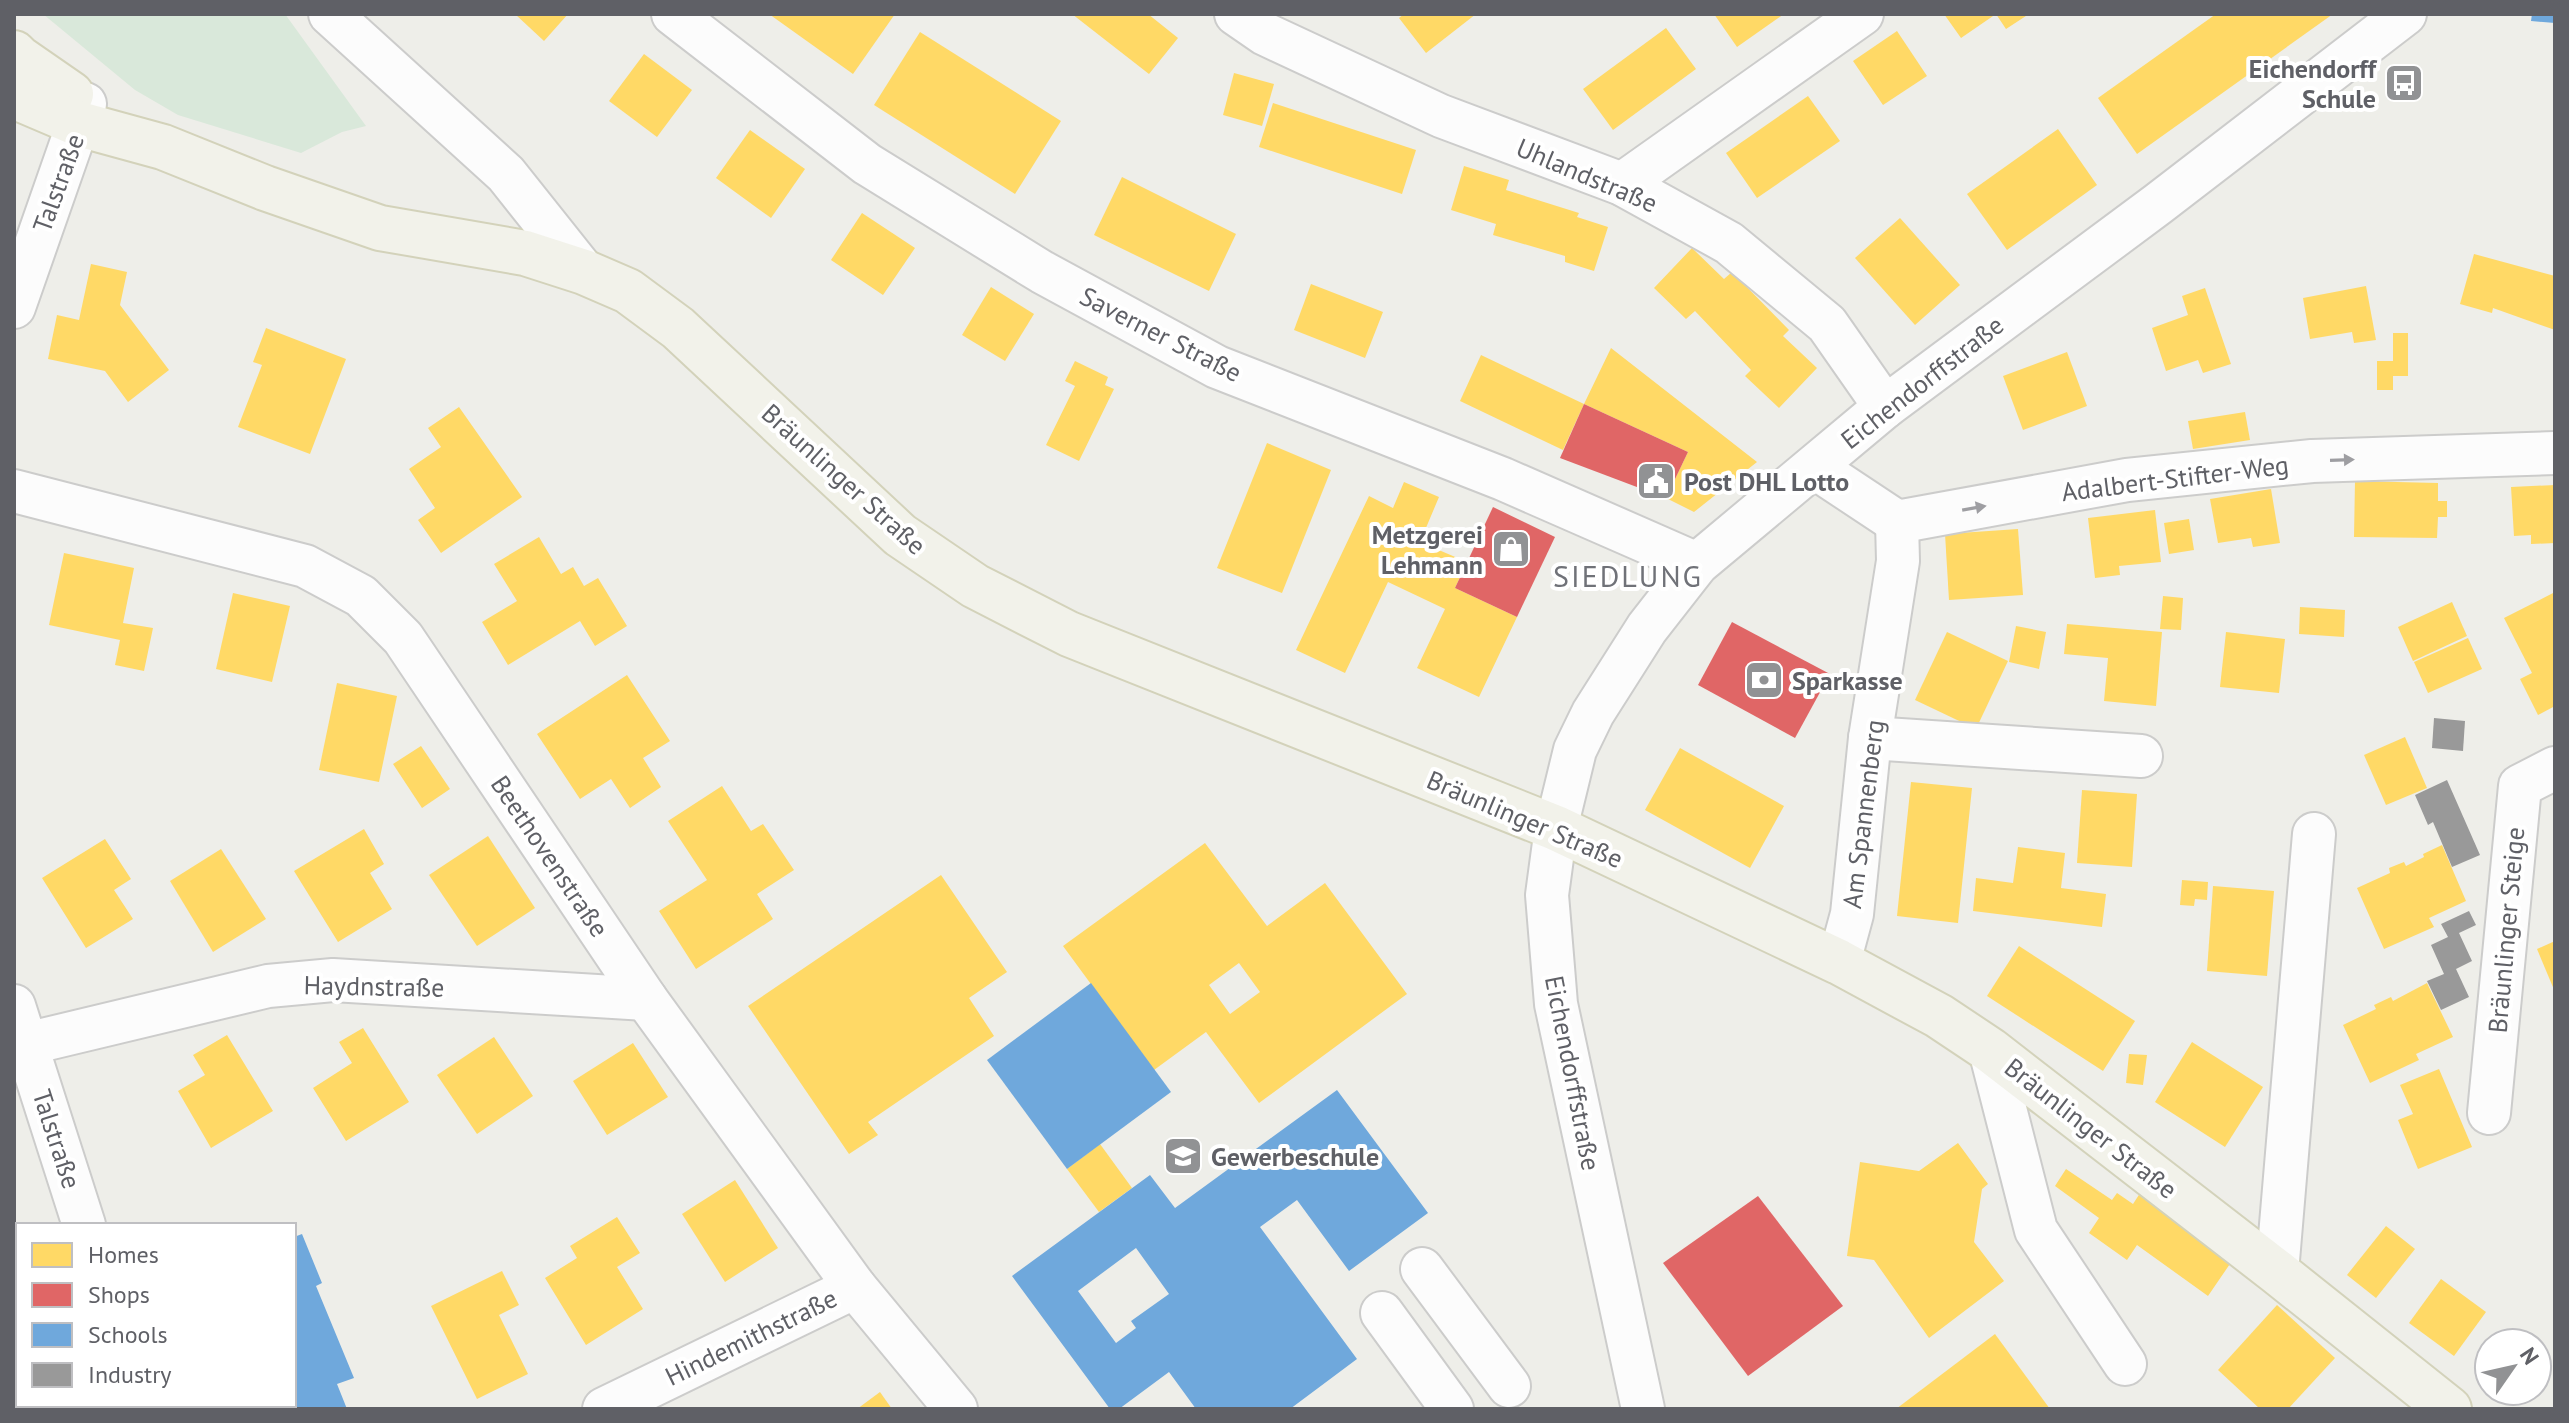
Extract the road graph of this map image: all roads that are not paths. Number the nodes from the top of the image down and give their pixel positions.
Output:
1 (330, 14) edge
2 (673, 14) edge
3 (1862, 14) edge
4 (2405, 14) edge
5 (1265, 21) edge
6 (14, 53) edge
7 (14, 90) edge
8 (82, 114) junction
9 (1622, 184) junction
10 (584, 272) junction
11 (14, 307) edge
12 (1885, 407) junction
13 (2555, 453) edge
14 (1814, 467) junction
15 (14, 491) edge
16 (1897, 522) junction
17 (1697, 564) junction
18 (1870, 738) junction
19 (2141, 756) dead end
20 (2555, 768) edge
21 (1556, 828) junction
22 (2314, 834) dead end
23 (1839, 962) junction
24 (646, 999) junction
25 (18, 1033) edge
26 (1990, 1050) junction
27 (2489, 1113) dead end
28 (83, 1223) edge
29 (1422, 1269) dead end
30 (2277, 1272) junction
31 (855, 1287) junction
32 (1382, 1313) dead end
33 (2125, 1364) dead end
34 (1504, 1401) edge
35 (604, 1409) edge
36 (956, 1409) edge
37 (1452, 1409) edge
38 (1643, 1409) edge
39 (2449, 1409) edge

1 - 10 street, Bräunlinger Straße
2 - 17 street, Saverner Straße
3 - 9 street
4 - 12 street, Eichendorffstraße
5 - 9 street, Uhlandstraße
6 - 8 main road, Bräunlinger Straße
7 - 8 main road, Bräunlinger Straße
8 - 10 main road, Bräunlinger Straße
8 - 11 street, Talstraße
9 - 12 street, Uhlandstraße
10 - 21 main road, Bräunlinger Straße
12 - 14 street, Eichendorffstraße
16 -> 13 street, Adalbert-Stifter-Weg
14 - 16 street
14 - 17 street, Eichendorffstraße
15 - 24 street, Beethovenstraße
16 - 18 street, Am Spannenberg
17 - 21 street, Eichendorffstraße
18 - 19 street
18 - 23 street, Am Spannenberg
20 - 27 street, Bräunlinger Steige
21 - 23 main road, Bräunlinger Straße
21 - 38 street, Eichendorffstraße
22 - 30 street
23 - 26 main road, Bräunlinger Straße
24 - 25 street, Haydnstraße
24 - 31 street, Beethovenstraße
25 - 28 street, Talstraße
26 - 30 main road, Bräunlinger Straße
26 - 33 street
29 - 34 street
30 - 39 main road, Bräunlinger Straße
31 - 35 street, Hindemithstraße
31 - 36 street, Beethovenstraße
32 - 37 street

